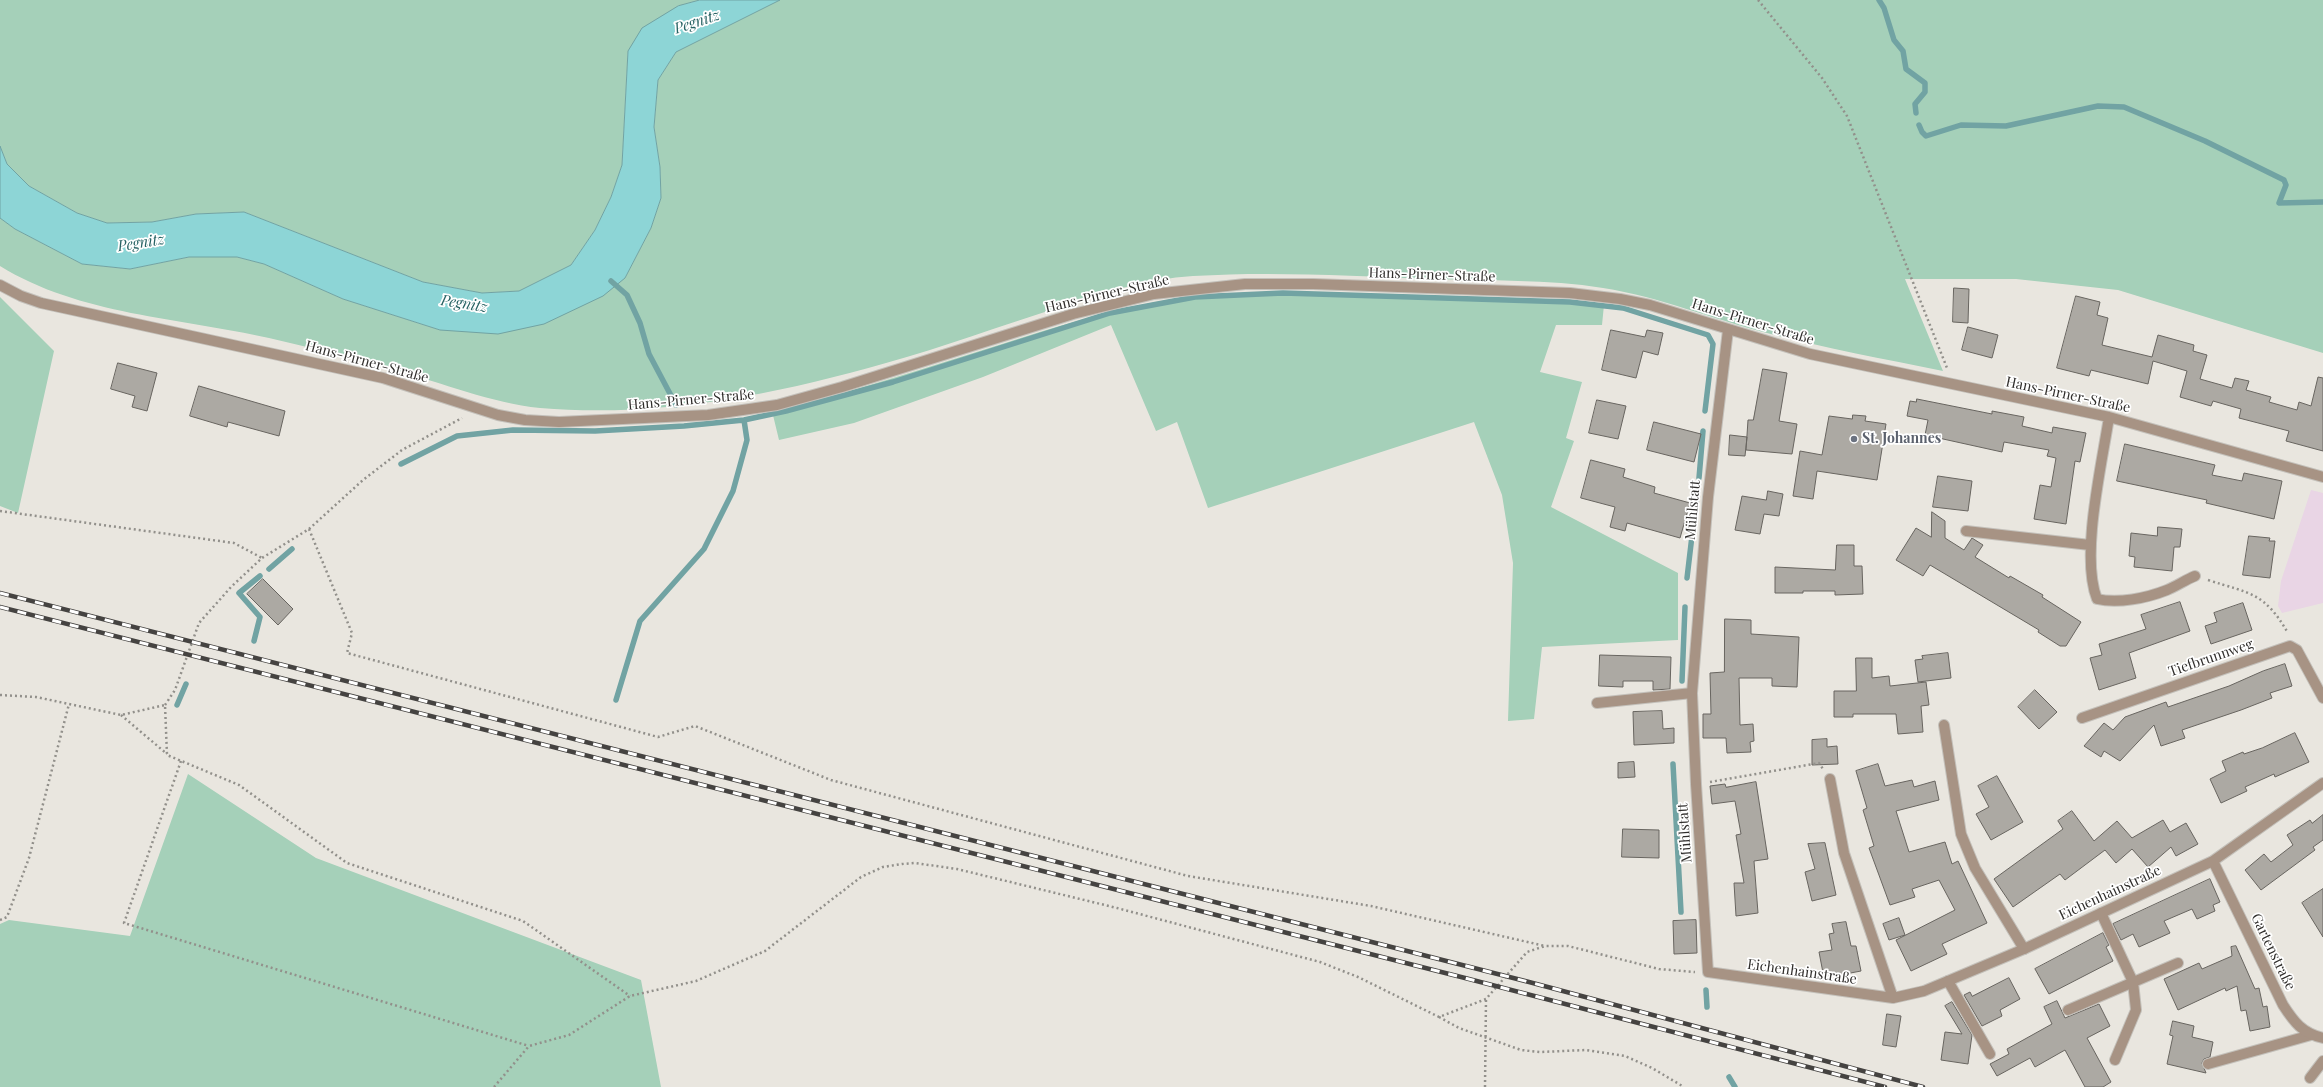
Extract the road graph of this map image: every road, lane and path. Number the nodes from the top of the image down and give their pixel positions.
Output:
1 (1758, 0) edge
2 (0, 285) edge
3 (1728, 330) junction
4 (1954, 385) junction
5 (470, 407) junction
6 (2108, 417) junction
7 (2323, 477) edge
8 (0, 511) edge
9 (308, 529) junction
10 (1966, 531) dead end
11 (2090, 545) junction
12 (262, 558) junction
13 (2195, 576) joint
14 (2290, 637) dead end
15 (1692, 693) junction
16 (0, 695) edge
17 (2323, 698) edge
18 (1597, 703) dead end
19 (69, 704) junction
20 (165, 705) junction
21 (121, 715) junction
22 (2082, 718) dead end
23 (1944, 725) dead end
24 (167, 755) junction
25 (181, 760) junction
26 (1830, 779) joint
27 (2323, 783) edge
28 (1696, 784) junction
29 (2213, 862) junction
30 (2101, 913) junction
31 (0, 920) edge
32 (1545, 946) junction
33 (2024, 949) junction
34 (2178, 963) dead end
35 (1687, 972) dead end
36 (1708, 972) joint
37 (1948, 981) junction
38 (2134, 982) junction
39 (630, 996) junction
40 (1893, 998) junction
41 (1486, 1000) junction
42 (2068, 1010) dead end
43 (1439, 1017) junction
44 (2311, 1035) junction
45 (1485, 1038) junction
46 (2323, 1038) edge
47 (529, 1046) junction
48 (1990, 1054) dead end
49 (2115, 1060) dead end
50 (2323, 1061) edge
51 (2208, 1064) dead end
52 (2310, 1078) dead end
53 (494, 1087) edge
54 (1485, 1087) edge
55 (1684, 1087) edge

1 - 4 path
2 - 5 street, Hans-Pirner-Straße
3 - 4 street, Hans-Pirner-Straße
3 - 5 street, Hans-Pirner-Straße
3 - 15 street, Mühlstatt
4 - 6 street, Hans-Pirner-Straße
5 - 9 path
6 - 7 street, Hans-Pirner-Straße
6 - 11 street
8 - 12 path
9 - 12 path
9 - 32 path
10 - 11 street
11 - 13 street
12 - 20 path
13 - 14 path
15 - 18 street
15 - 28 street, Mühlstatt
16 - 19 path
17 - 22 street, Tiefbrunnweg
19 - 21 path
19 - 31 path
20 - 21 path
20 - 24 path
21 - 24 path
23 - 33 street
24 - 25 path
25 - 39 path
25 - 47 path
26 - 28 path
26 - 40 street
27 - 29 street, Eichenhainstraße
28 - 36 street, Mühlstatt
29 - 30 street, Eichenhainstraße
29 - 44 street, Gartenstraße
30 - 33 street, Eichenhainstraße
30 - 38 street
32 - 35 path
32 - 41 path
33 - 37 street, Eichenhainstraße
34 - 38 street
36 - 40 street, Eichenhainstraße
37 - 40 street, Eichenhainstraße
37 - 48 street
38 - 42 street
38 - 49 street
39 - 43 path
39 - 47 path
41 - 43 path
41 - 45 path
43 - 45 path
44 - 46 street, Gartenstraße
44 - 51 street
45 - 54 path
45 - 55 path
47 - 53 path
50 - 52 street

